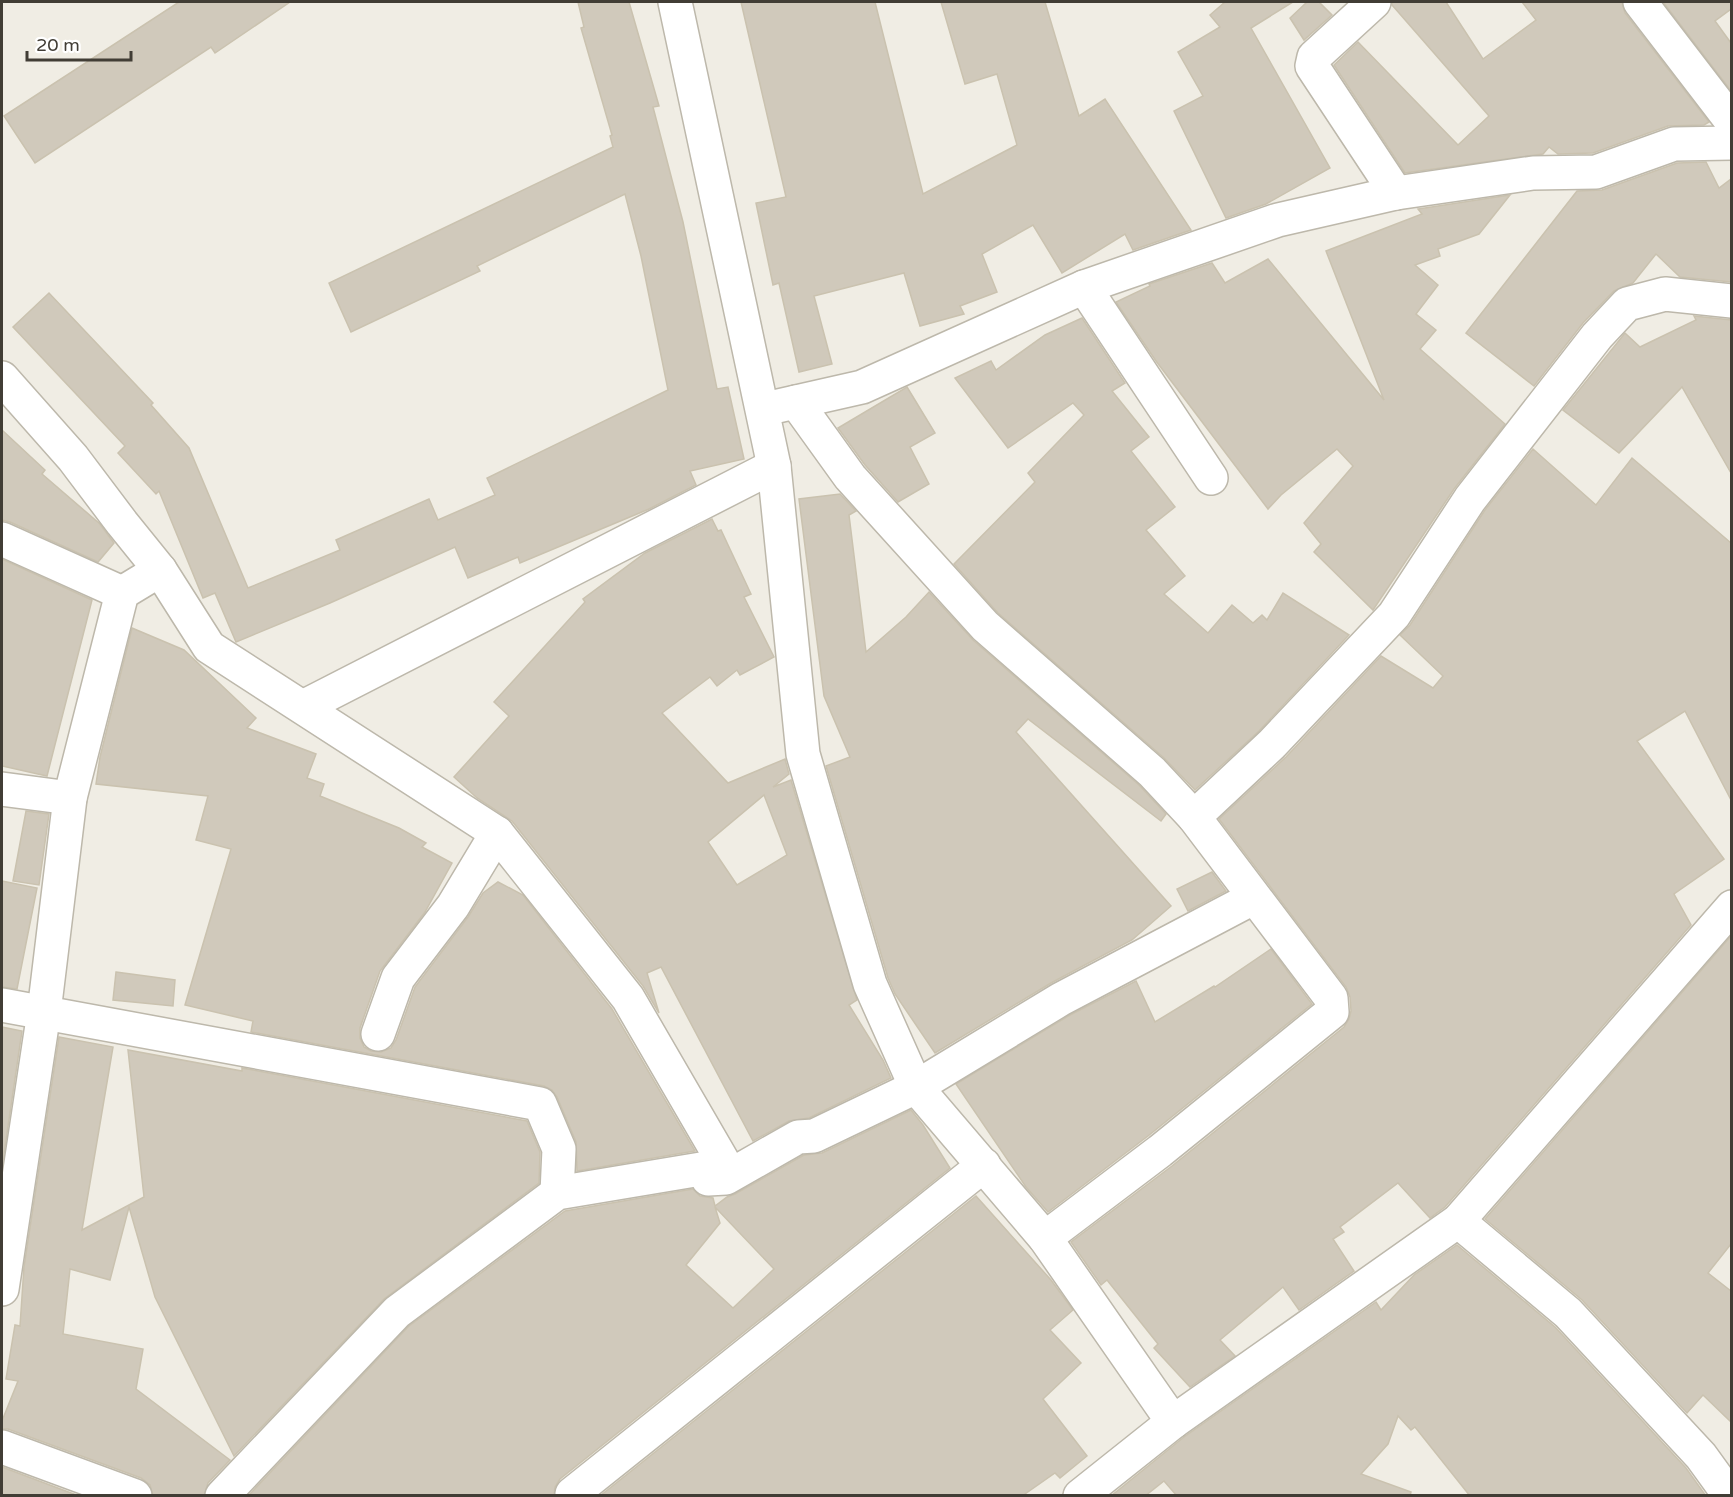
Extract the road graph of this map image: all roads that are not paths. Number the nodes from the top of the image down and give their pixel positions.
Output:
1 (675, 2) edge
2 (1374, 2) edge
3 (1640, 2) edge
4 (1731, 122) edge
5 (1731, 143) edge
6 (1396, 193) junction
7 (1084, 287) junction
8 (1731, 301) edge
9 (2, 378) edge
10 (796, 402) junction
11 (763, 409) junction
12 (774, 465) junction
13 (1211, 478) dead end
14 (2, 539) edge
15 (160, 570) junction
16 (122, 593) junction
17 (303, 706) junction
18 (2, 789) edge
19 (70, 798) junction
20 (1194, 818) junction
21 (497, 833) junction
22 (1253, 898) junction
23 (1731, 907) edge
24 (2, 1005) edge
25 (44, 1012) junction
26 (378, 1034) dead end
27 (916, 1087) junction
28 (984, 1165) junction
29 (557, 1193) junction
30 (1458, 1221) junction
31 (1045, 1238) junction
32 (2, 1289) edge
33 (1173, 1422) junction
34 (2, 1447) edge
35 (572, 1494) dead end
36 (135, 1496) edge
37 (222, 1496) edge
38 (1080, 1496) edge
39 (1730, 1496) edge

1 - 11 street
2 - 6 street
3 - 4 street
5 - 6 street
6 - 7 street
7 - 10 street
7 - 13 street
8 - 20 street
9 - 15 street
10 - 11 street
10 - 20 street
11 - 12 street
12 - 17 street
12 - 27 street
14 - 16 street
15 - 16 street
15 - 17 street
16 - 19 street
17 - 21 street
18 - 19 street
19 - 25 street
20 - 22 street
21 - 26 street
21 - 29 street
22 - 27 street
22 - 31 street
23 - 30 street
24 - 25 street
25 - 29 street
25 - 32 street
27 - 28 street
27 - 29 street
28 - 31 street
28 - 35 street
29 - 37 street
30 - 33 street
30 - 39 street
31 - 33 street
33 - 38 street
34 - 36 street

